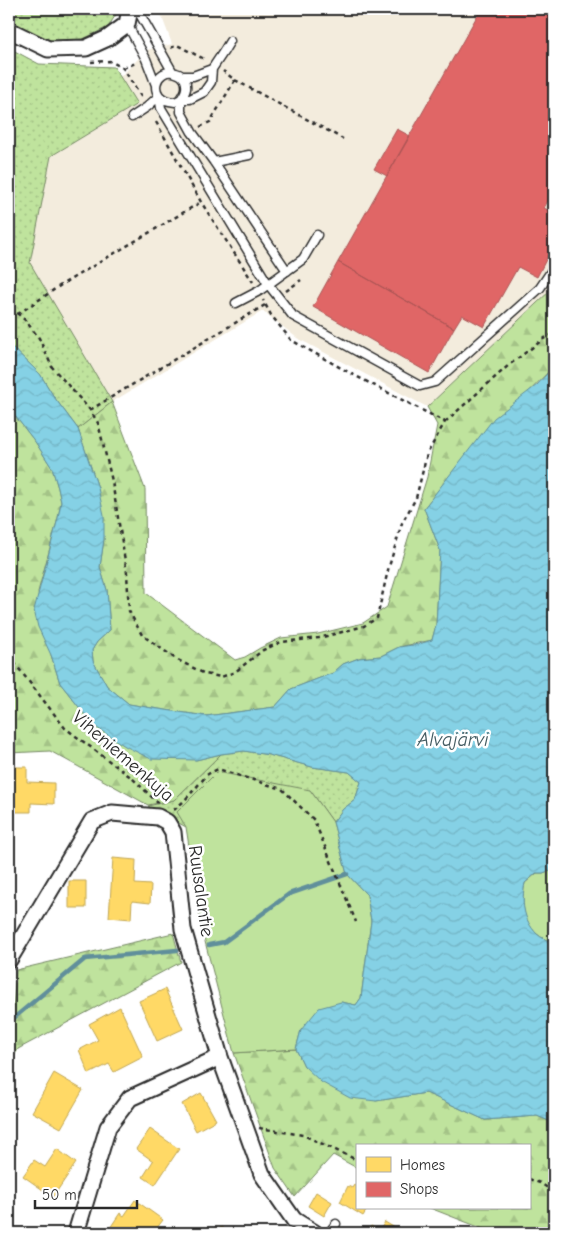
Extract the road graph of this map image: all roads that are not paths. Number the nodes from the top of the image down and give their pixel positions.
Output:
1 (130, 9) edge
2 (137, 9) edge
3 (127, 24) junction
4 (9, 30) edge
5 (230, 41) dead end
6 (212, 69) junction
7 (172, 71) junction
8 (182, 76) junction
9 (156, 85) junction
10 (159, 96) junction
11 (181, 99) junction
12 (132, 117) dead end
13 (249, 155) dead end
14 (214, 162) junction
15 (317, 235) dead end
16 (554, 267) edge
17 (287, 271) junction
18 (268, 284) junction
19 (236, 303) dead end
20 (9, 960) edge
21 (220, 1057) junction
22 (336, 1224) dead end
23 (291, 1227) edge
24 (76, 1233) edge
25 (315, 1233) edge
26 (329, 1233) edge

1 - 3 street
2 - 7 lane
3 - 4 street
3 - 9 lane
5 - 6 lane
6 - 8 lane
6 - 11 lane
7 - 8 lane
7 - 9 lane
8 - 11 lane
9 - 10 lane
10 - 11 lane
10 - 12 lane
10 - 18 lane
11 - 14 lane
13 - 14 lane
14 - 17 lane
15 - 17 lane
16 - 18 lane
17 - 18 lane
18 - 19 lane
20 - 21 street, Ruusalantie
21 - 23 street, Ruusalantie
21 - 24 street
22 - 26 lane
23 - 25 street, Ruusalantie

